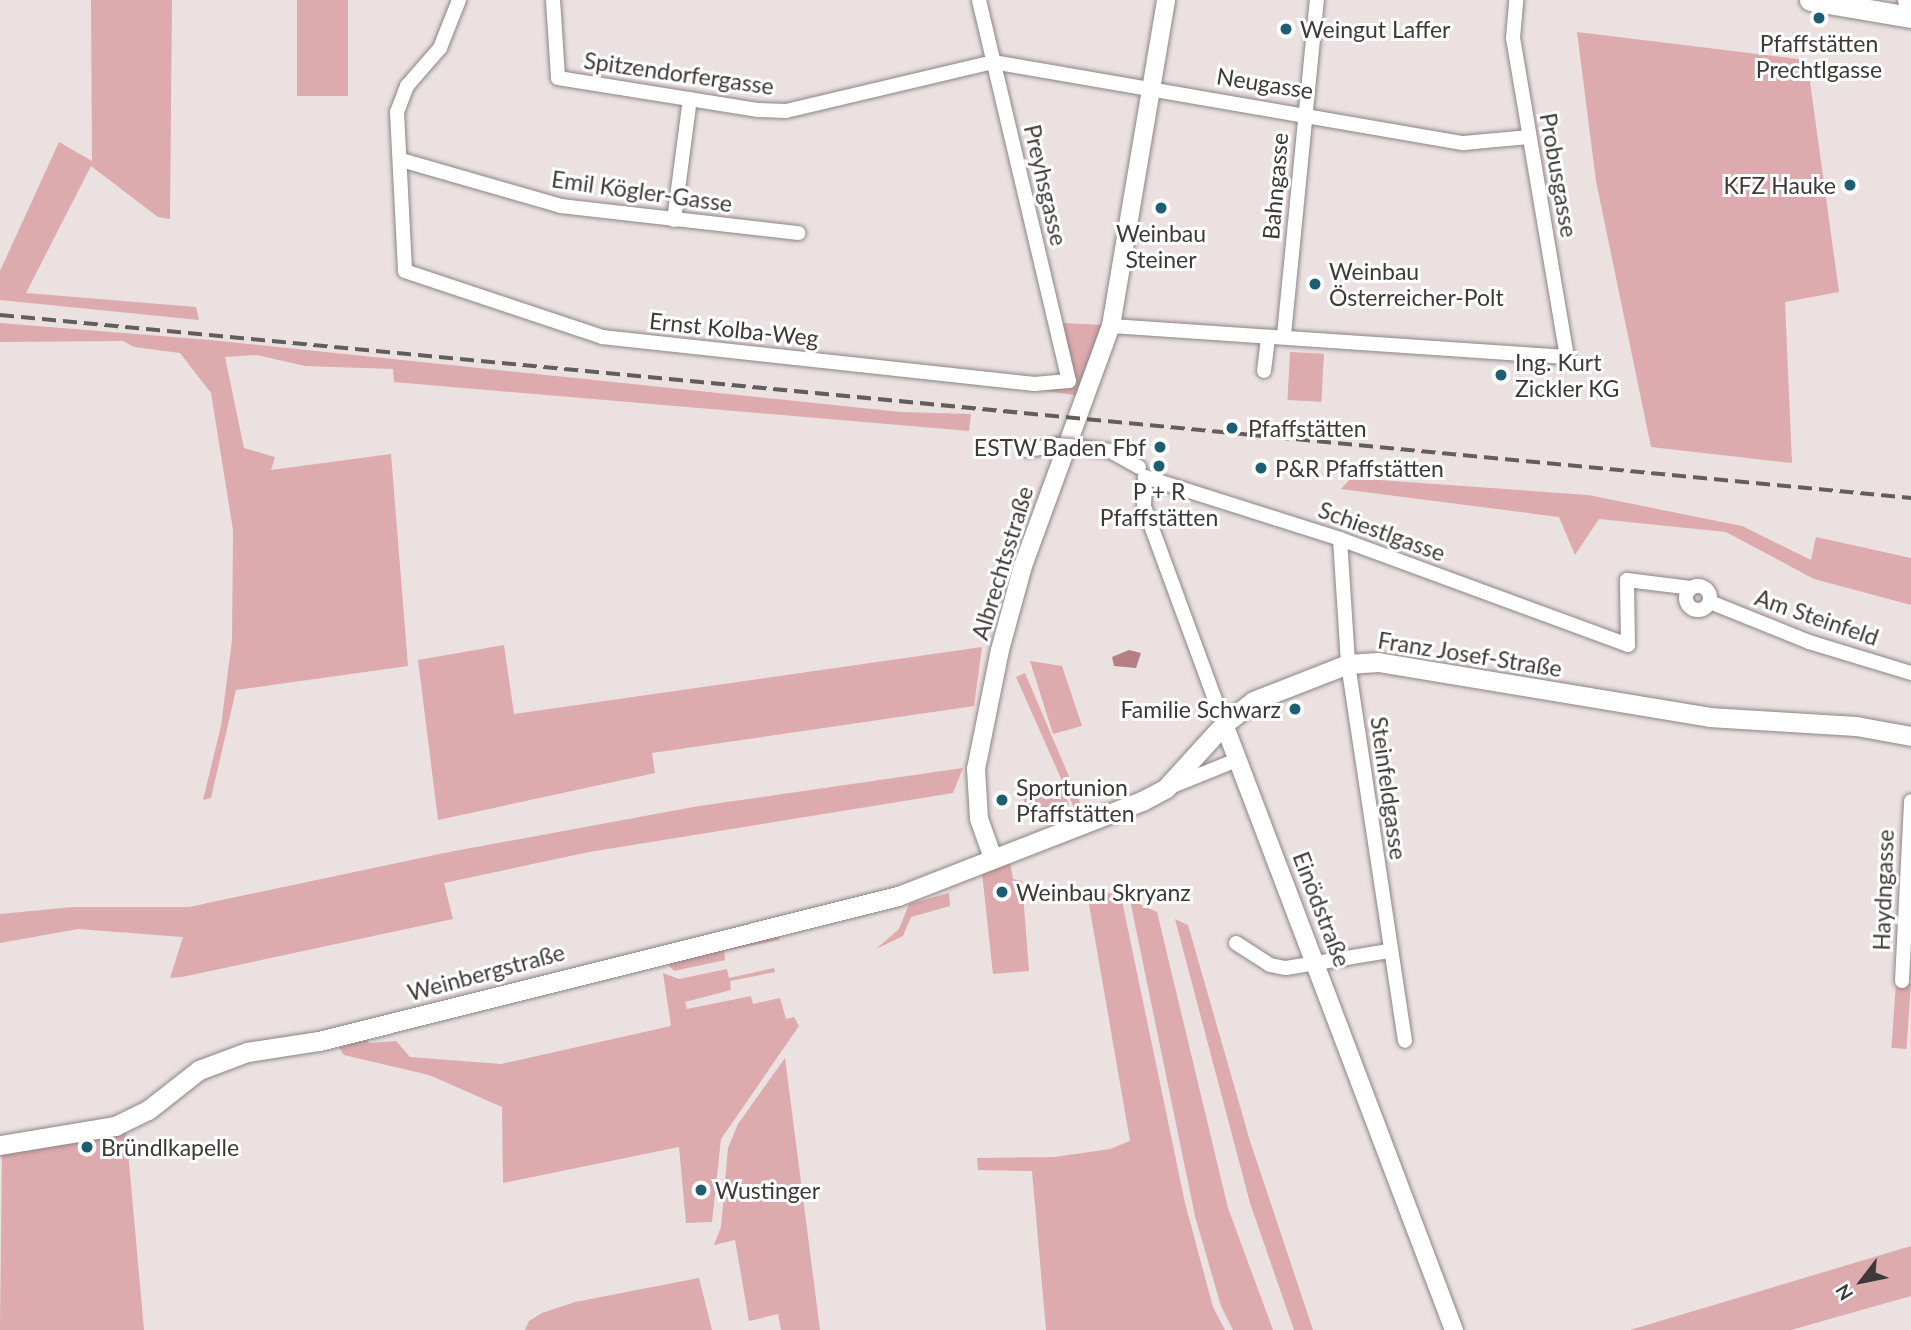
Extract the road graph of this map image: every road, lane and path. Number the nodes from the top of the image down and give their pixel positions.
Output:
1 (459, 0) edge
2 (553, 0) edge
3 (979, 0) edge
4 (1166, 0) edge
5 (1317, 0) edge
6 (1516, 0) edge
7 (1810, 0) edge
8 (1909, 11) edge
9 (993, 62) junction
10 (1152, 88) junction
11 (690, 99) junction
12 (1304, 113) junction
13 (1529, 137) junction
14 (401, 159) junction
15 (674, 220) junction
16 (799, 233) dead end
17 (1111, 326) junction
18 (1284, 335) junction
19 (1268, 339) junction
20 (1264, 371) dead end
21 (1069, 381) joint
22 (1027, 450) dead end
23 (1139, 467) dead end
24 (1144, 506) joint
25 (1340, 539) junction
26 (1628, 645) joint
27 (1348, 664) junction
28 (1911, 673) edge
29 (1224, 724) junction
30 (1911, 736) edge
31 (1240, 759) junction
32 (1166, 789) junction
33 (1911, 801) edge
34 (993, 858) junction
35 (1236, 943) dead end
36 (1389, 951) junction
37 (1315, 960) junction
38 (1902, 981) dead end
39 (1405, 1041) dead end
40 (0, 1145) edge
41 (1454, 1330) edge

1 - 14 street
2 - 11 street, Spitzendorfergasse
3 - 9 street, Preyhsgasse
4 - 10 street, Albrechtsstraße
5 - 12 street, Bahngasse
6 - 13 street, Probusgasse
7 - 8 main road
9 - 10 street, Neugasse
9 - 11 street, Spitzendorfergasse
9 - 21 street, Preyhsgasse
10 - 12 street, Neugasse
10 - 17 street, Albrechtsstraße
11 - 15 street
12 - 13 street, Neugasse
12 - 18 street, Bahngasse
13 - 18 street, Probusgasse
14 - 15 street, Emil Kögler-Gasse
14 - 21 street, Ernst Kolba-Weg
15 - 16 street, Emil Kögler-Gasse
17 - 19 street
17 - 34 street, Albrechtsstraße
18 - 19 street
19 - 20 street
22 - 23 street, bridge
24 - 25 street, Schiestlgasse
24 - 29 street, Einödstraße
25 - 26 street, Schiestlgasse
25 - 27 street, Steinfeldgasse
26 - 28 street, Am Steinfeld
27 - 29 main road, Franz Josef-Straße
27 - 30 main road, Franz Josef-Straße
27 - 36 street, Steinfeldgasse
29 - 31 street, Einödstraße
29 - 32 main road, Franz Josef-Straße
31 - 32 street
31 - 37 street, Einödstraße
32 - 34 main road, Franz Josef-Straße
33 - 38 street, Haydngasse
34 - 40 main road, Weinbergstraße
35 - 37 street
36 - 37 street
36 - 39 street, Steinfeldgasse
37 - 41 street, Einödstraße

